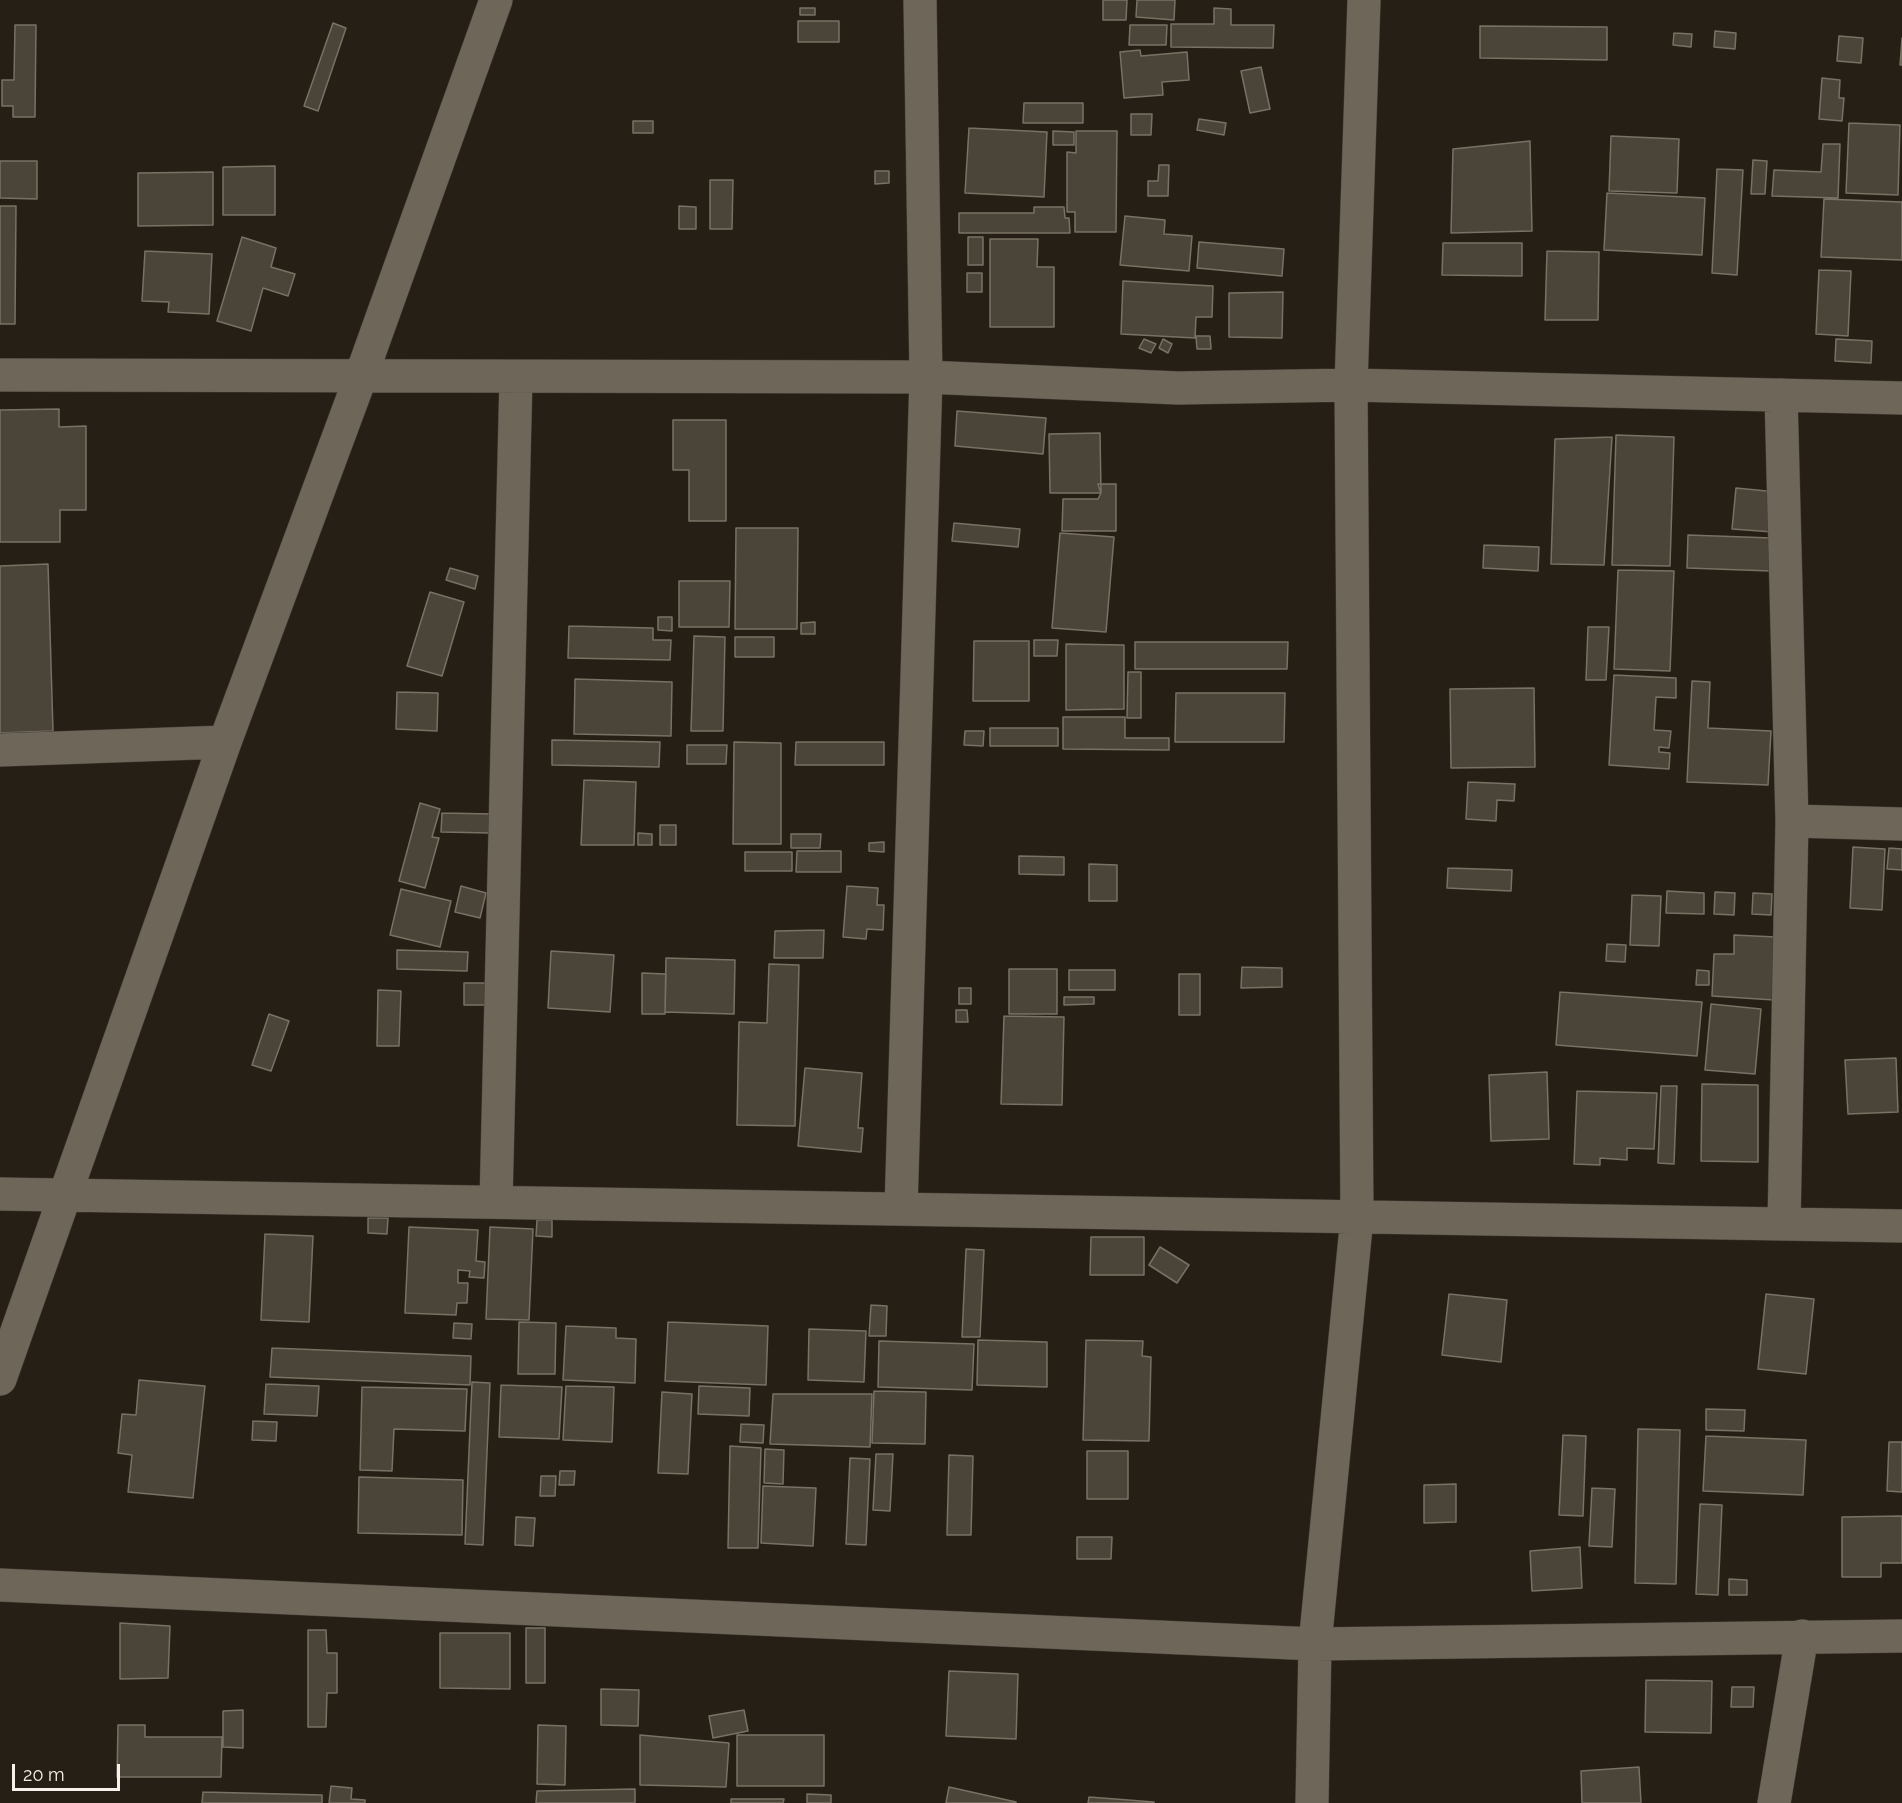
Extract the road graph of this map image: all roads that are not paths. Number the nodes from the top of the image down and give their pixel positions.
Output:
1 (496, 0) edge
2 (920, 0) edge
3 (1364, 0) edge
4 (0, 375) edge
5 (361, 376) junction
6 (516, 377) junction
7 (926, 377) junction
8 (1352, 385) junction
9 (1781, 395) junction
10 (1902, 398) edge
11 (225, 742) junction
12 (0, 750) edge
13 (1792, 821) junction
14 (1902, 824) edge
15 (0, 1194) edge
16 (63, 1195) junction
17 (496, 1202) junction
18 (901, 1209) junction
19 (1357, 1217) junction
20 (1784, 1224) junction
21 (1902, 1226) edge
22 (0, 1378) edge
23 (0, 1586) edge
24 (1802, 1636) junction
25 (1902, 1636) edge
26 (1315, 1644) junction
27 (1312, 1803) edge
28 (1774, 1803) edge

1 - 5 street
2 - 7 street
3 - 8 street
4 - 5 street
5 - 6 street
5 - 11 street
6 - 7 street
6 - 17 street
7 - 8 street
7 - 18 street
8 - 9 street
8 - 19 street
9 - 10 street
9 - 13 street
11 - 12 street
11 - 16 street
13 - 14 street
13 - 20 street
15 - 16 street
16 - 17 street
16 - 22 street
17 - 18 street
18 - 19 street
19 - 20 street
19 - 26 street
20 - 21 street
23 - 26 street
24 - 25 street
24 - 26 street
24 - 28 street
26 - 27 street

